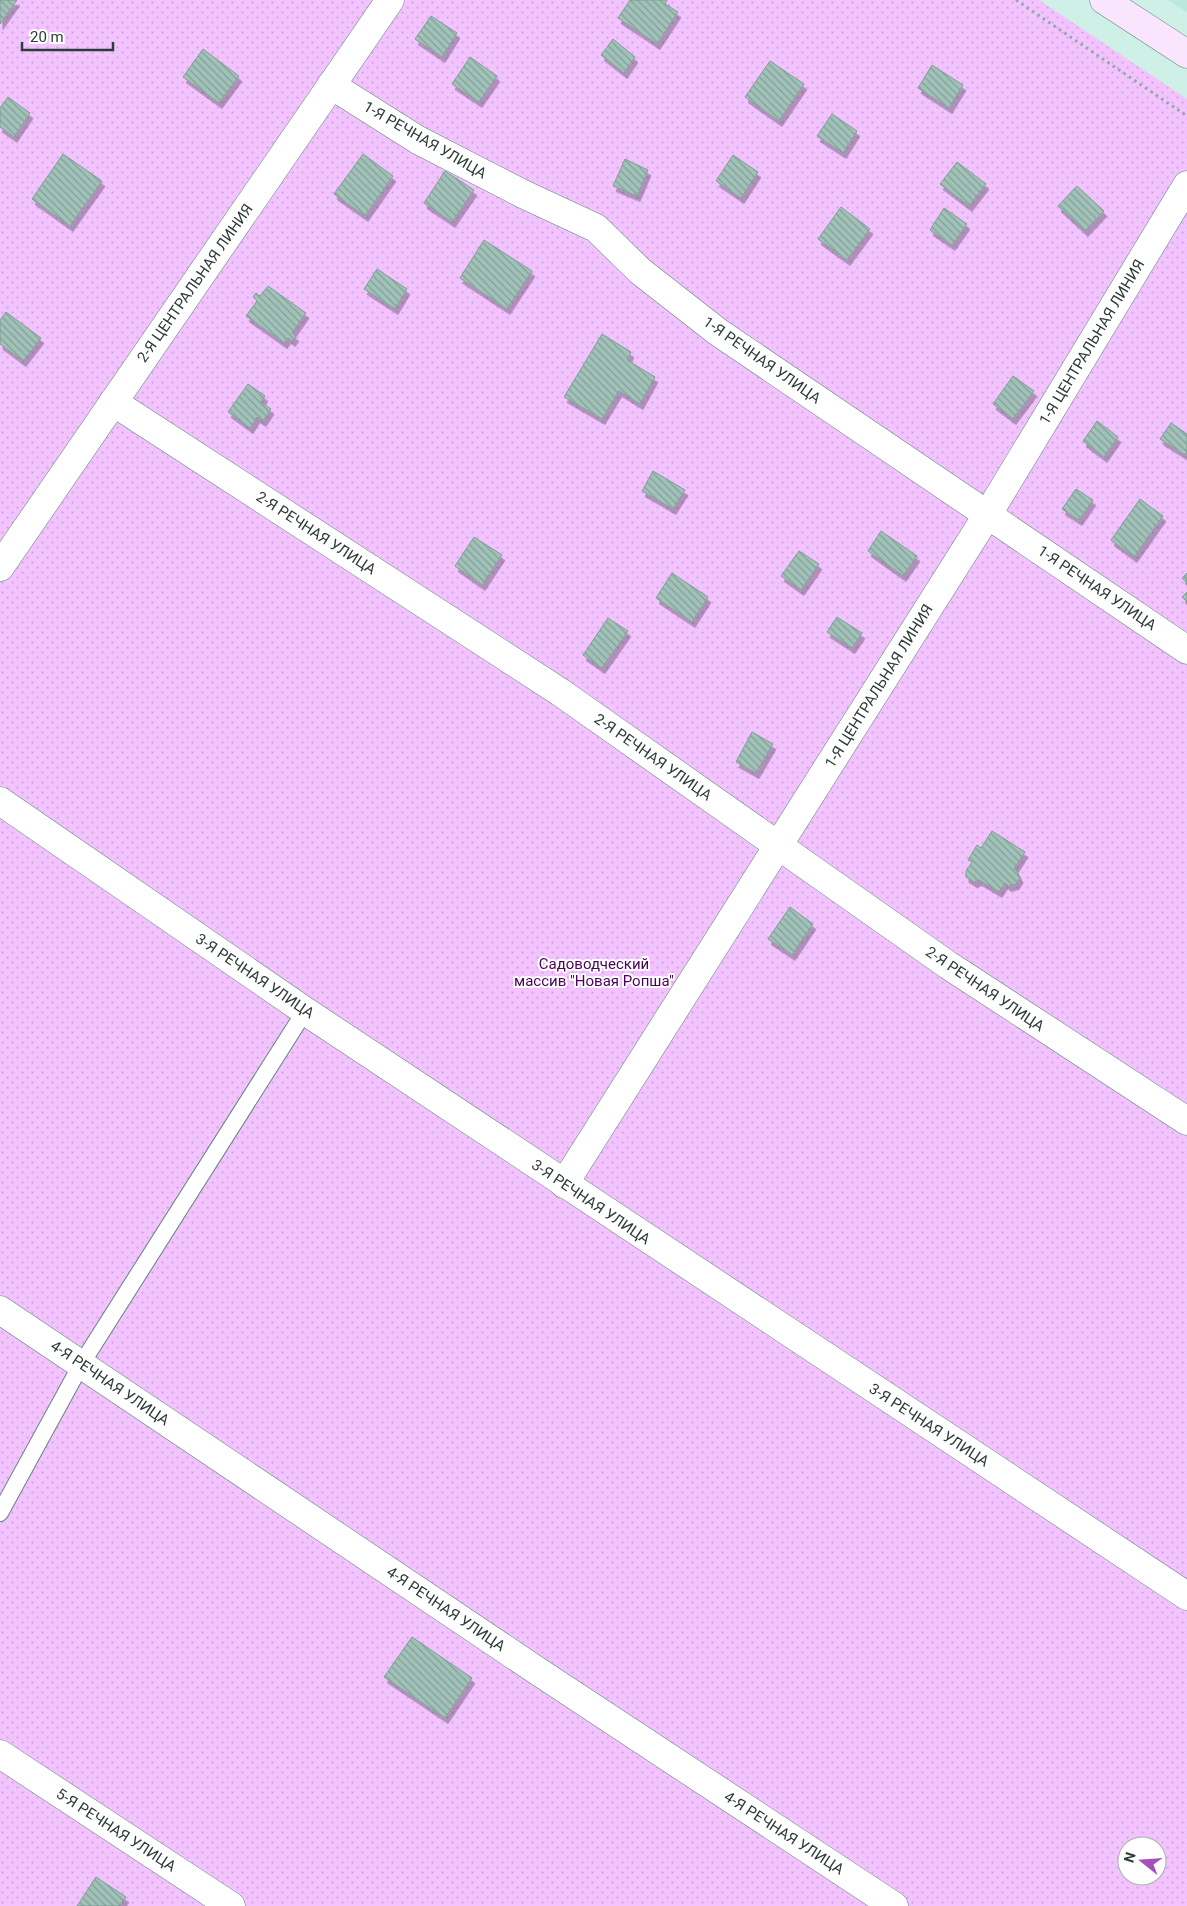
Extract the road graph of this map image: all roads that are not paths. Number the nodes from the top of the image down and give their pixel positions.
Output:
1 (390, 0) edge
2 (1104, 0) edge
3 (1187, 54) edge
4 (332, 85) junction
5 (1187, 185) edge
6 (113, 402) junction
7 (988, 514) junction
8 (0, 566) edge
9 (1187, 650) edge
10 (0, 801) edge
11 (778, 845) junction
12 (305, 1011) junction
13 (1187, 1122) edge
14 (564, 1184) junction
15 (0, 1310) edge
16 (82, 1363) junction
17 (0, 1512) edge
18 (1187, 1596) edge
19 (0, 1754) edge
20 (231, 1906) edge
21 (894, 1906) edge

1 - 4 street, 2-Я ЦЕНТРАЛЬНАЯ ЛИНИЯ
2 - 3 main road
4 - 6 street, 2-Я ЦЕНТРАЛЬНАЯ ЛИНИЯ
4 - 7 street, 1-Я РЕЧНАЯ УЛИЦА
5 - 7 street, 1-Я ЦЕНТРАЛЬНАЯ ЛИНИЯ
6 - 8 street, 2-Я ЦЕНТРАЛЬНАЯ ЛИНИЯ
6 - 11 street, 2-Я РЕЧНАЯ УЛИЦА
7 - 9 street, 1-Я РЕЧНАЯ УЛИЦА
7 - 11 street, 1-Я ЦЕНТРАЛЬНАЯ ЛИНИЯ
10 - 12 street, 3-Я РЕЧНАЯ УЛИЦА
11 - 13 street, 2-Я РЕЧНАЯ УЛИЦА
11 - 14 street, 1-Я ЦЕНТРАЛЬНАЯ ЛИНИЯ
12 - 14 street, 3-Я РЕЧНАЯ УЛИЦА
12 - 16 lane
14 - 18 street, 3-Я РЕЧНАЯ УЛИЦА
15 - 16 street, 4-Я РЕЧНАЯ УЛИЦА
16 - 17 lane
16 - 21 street, 4-Я РЕЧНАЯ УЛИЦА
19 - 20 street, 5-Я РЕЧНАЯ УЛИЦА

